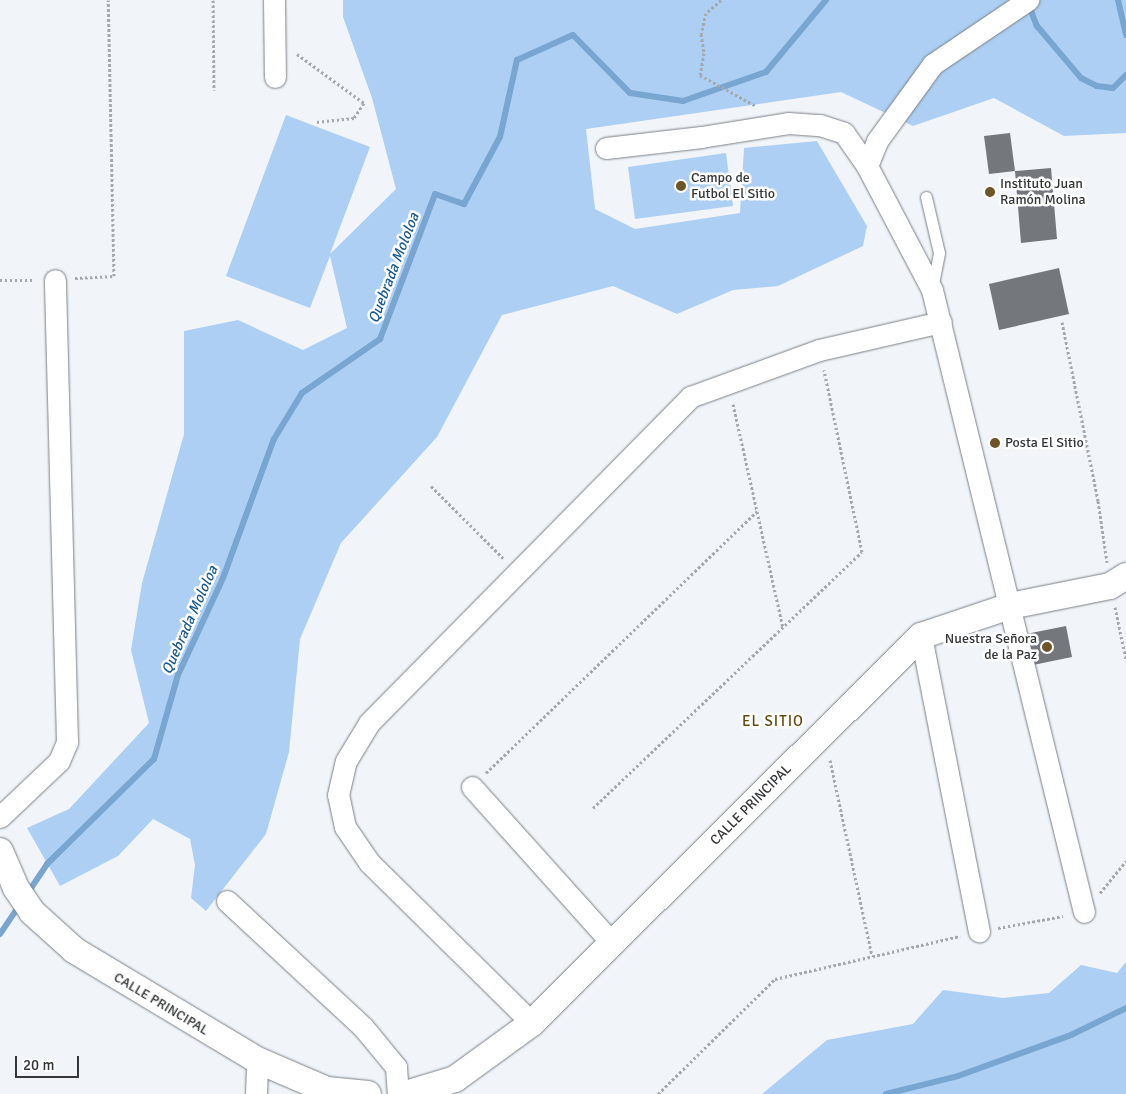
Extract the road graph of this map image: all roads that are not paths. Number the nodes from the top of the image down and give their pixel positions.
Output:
1 (274, 0) edge
2 (1028, 0) edge
3 (275, 77) dead end
4 (606, 148) dead end
5 (867, 166) junction
6 (926, 196) dead end
7 (55, 280) road end
8 (932, 290) junction
9 (941, 322) junction
10 (1118, 581) edge
11 (1010, 606) junction
12 (921, 636) junction
13 (472, 787) road end
14 (0, 817) edge
15 (2, 856) edge
16 (227, 901) dead end
17 (1084, 912) road end
18 (978, 931) road end
19 (612, 943) junction
20 (532, 1023) junction
21 (257, 1060) junction
22 (256, 1094) edge
23 (368, 1094) edge
24 (398, 1094) edge
25 (406, 1094) edge

1 - 3 street
2 - 5 street
4 - 5 street
5 - 8 street
6 - 8 lane
7 - 14 street
8 - 9 street
9 - 11 street
9 - 20 street
10 - 11 street, CALLE PRINCIPAL
11 - 12 street, CALLE PRINCIPAL
11 - 17 street
12 - 18 street
12 - 19 street, CALLE PRINCIPAL
13 - 19 street
15 - 21 street, CALLE PRINCIPAL
16 - 24 street
19 - 20 street, CALLE PRINCIPAL
20 - 25 street, CALLE PRINCIPAL
21 - 22 street
21 - 23 street, CALLE PRINCIPAL

